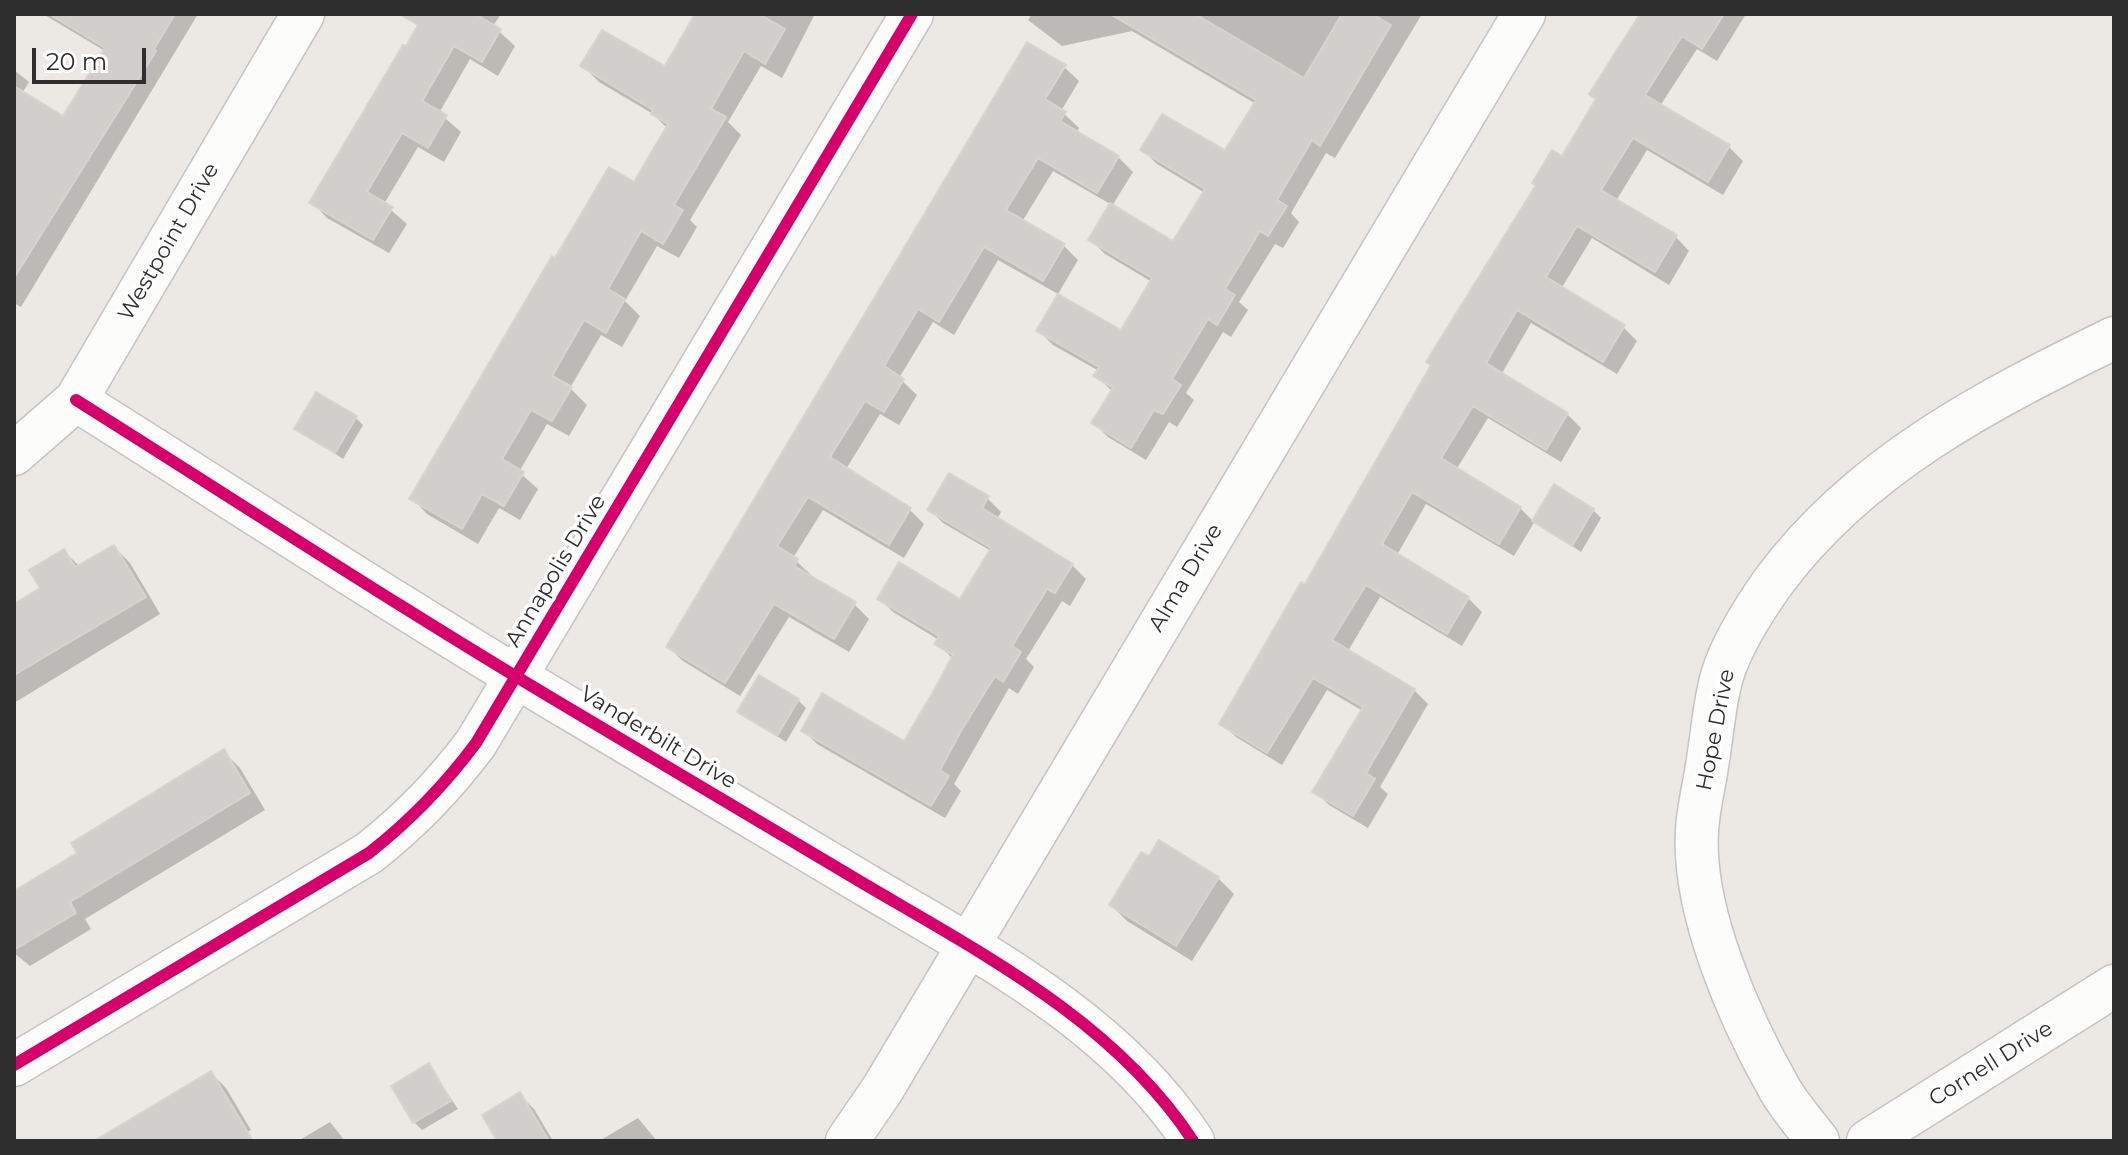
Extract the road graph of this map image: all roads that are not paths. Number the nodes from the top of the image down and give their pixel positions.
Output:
1 (303, 14) edge
2 (912, 14) edge
3 (1524, 14) edge
4 (2114, 338) edge
5 (76, 400) junction
6 (14, 454) edge
7 (516, 678) junction
8 (967, 944) junction
9 (2114, 986) edge
10 (14, 1065) edge
11 (847, 1141) edge
12 (1193, 1141) edge
13 (1818, 1141) edge
14 (1868, 1141) edge

1 - 5 street, Westpoint Drive
2 - 7 street, Annapolis Drive
3 - 8 street, Alma Drive
4 - 13 street, Hope Drive
5 - 6 street, Westpoint Drive
5 - 7 street, Vanderbilt Drive
7 - 8 street, Vanderbilt Drive
7 - 10 street, Annapolis Drive
8 - 11 street, Alma Drive
8 - 12 street, Vanderbilt Drive
9 - 14 street, Cornell Drive

